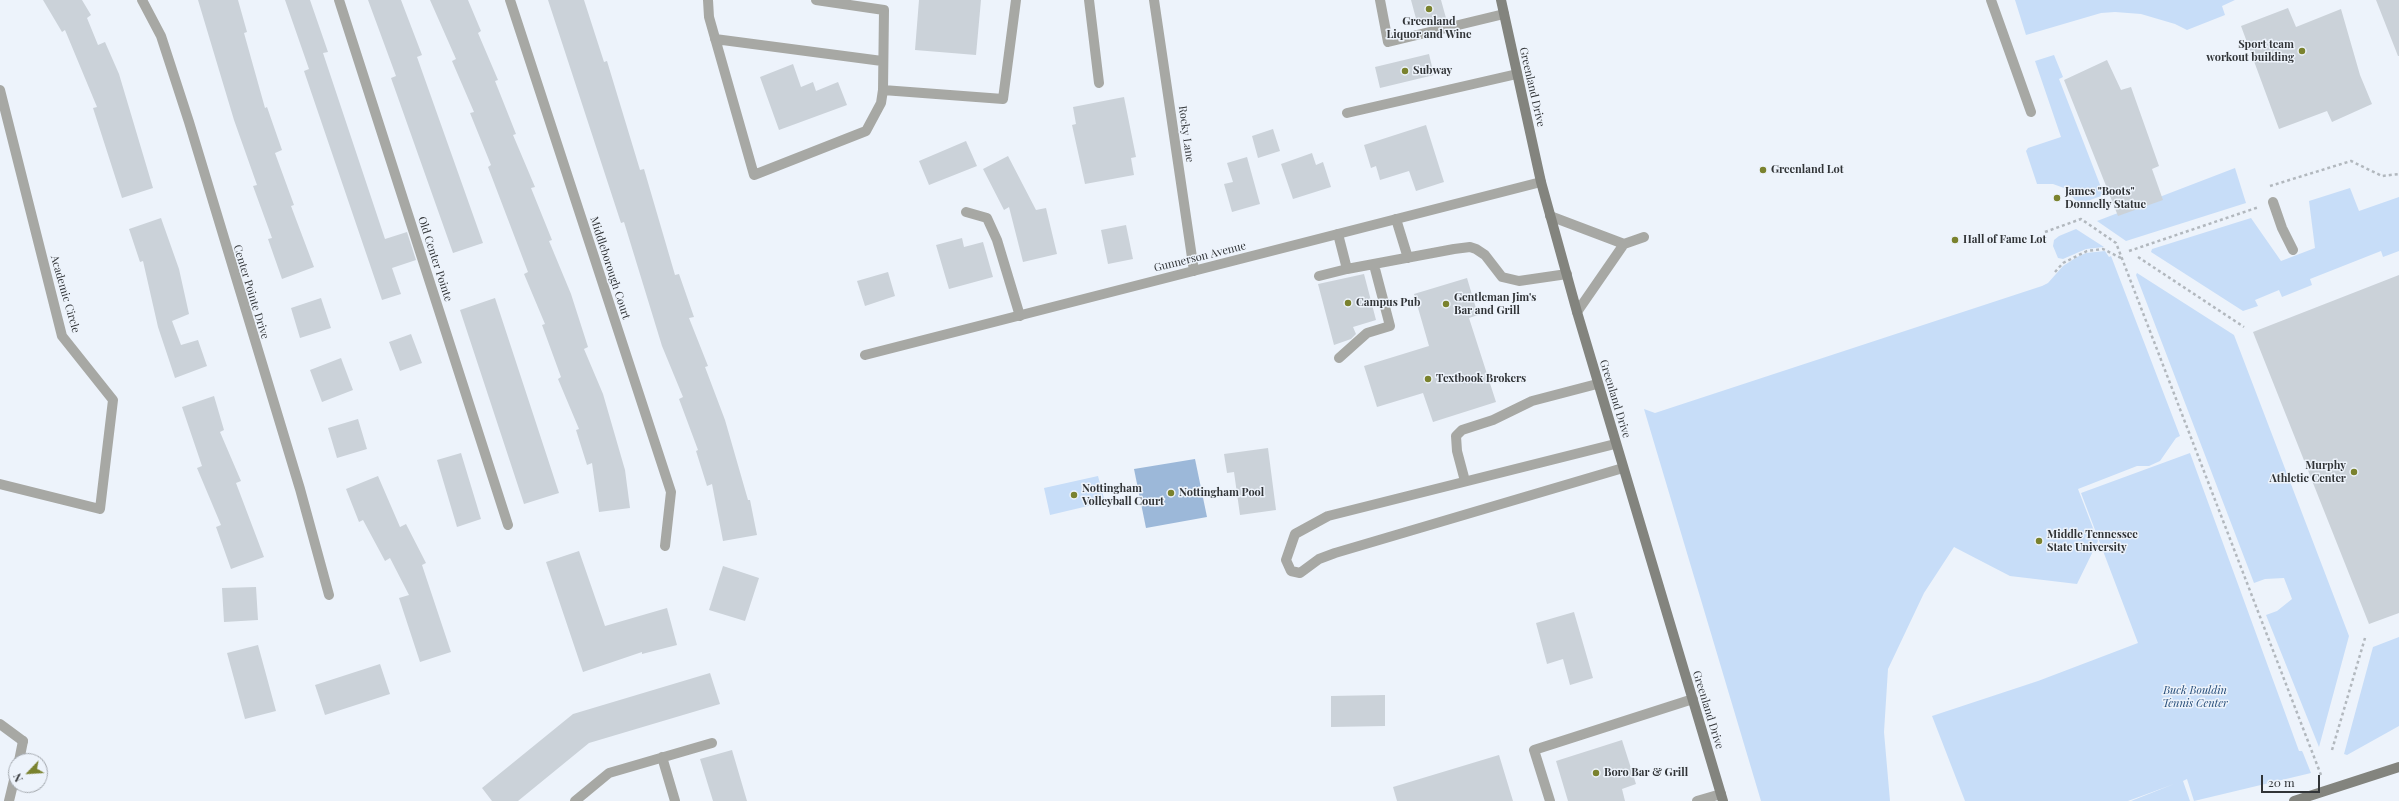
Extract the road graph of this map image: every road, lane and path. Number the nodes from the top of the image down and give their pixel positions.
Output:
1 (142, 0) edge
2 (339, 0) edge
3 (510, 0) edge
4 (708, 0) edge
5 (816, 0) edge
6 (1016, 0) edge
7 (1089, 0) edge
8 (1154, 0) edge
9 (1380, 0) edge
10 (1501, 0) edge
11 (1991, 0) edge
12 (1504, 14) junction
13 (715, 39) junction
14 (882, 61) junction
15 (1517, 74) junction
16 (1099, 83) dead end
17 (0, 90) edge
18 (883, 90) junction
19 (2031, 112) dead end
20 (1347, 114) dead end
21 (2399, 174) edge
22 (1541, 182) junction
23 (2270, 186) dead end
24 (2273, 202) joint
25 (966, 212) dead end
26 (1550, 216) junction
27 (1396, 219) junction
28 (2046, 232) dead end
29 (1338, 234) junction
30 (1644, 237) dead end
31 (1624, 244) junction
32 (2292, 250) dead end
33 (2129, 251) dead end
34 (2138, 257) dead end
35 (1408, 258) junction
36 (2121, 258) junction
37 (1374, 265) junction
38 (1347, 269) junction
39 (1194, 271) junction
40 (2055, 272) dead end
41 (1567, 274) junction
42 (1319, 276) dead end
43 (1577, 312) junction
44 (1020, 316) junction
45 (2244, 327) dead end
46 (865, 355) dead end
47 (1339, 358) dead end
48 (1597, 384) junction
49 (1615, 444) junction
50 (1623, 468) junction
51 (1465, 481) junction
52 (0, 484) edge
53 (508, 525) dead end
54 (665, 546) dead end
55 (329, 595) dead end
56 (2365, 638) dead end
57 (1692, 699) junction
58 (0, 724) edge
59 (712, 743) dead end
60 (2332, 750) dead end
61 (21, 753) edge
62 (662, 757) junction
63 (2399, 767) edge
64 (2321, 775) dead end
65 (1722, 797) edge
66 (575, 801) edge
67 (675, 801) edge
68 (1550, 801) edge
69 (1697, 801) edge
70 (2294, 801) edge

1 - 55 street, Center Pointe Drive
2 - 53 street, Old Center Pointe
3 - 54 street, Middleborough Court
4 - 13 street
5 - 14 street
6 - 18 street
7 - 16 street
8 - 39 street, Rocky Lane
9 - 12 street
10 - 12 street, Greenland Drive
11 - 19 street
12 - 15 street, Greenland Drive
13 - 14 street
13 - 18 street
14 - 18 street
15 - 20 street
15 - 22 street, Greenland Drive
17 - 52 street, Academic Circle
21 - 23 path
22 - 26 street, Greenland Drive
22 - 27 street, Gunnerson Avenue
24 - 32 street
24 - 33 path
25 - 44 street
26 - 31 street
26 - 41 street, Greenland Drive
27 - 29 street, Gunnerson Avenue
27 - 35 street
28 - 36 path
29 - 38 street
29 - 39 street, Gunnerson Avenue
30 - 31 street
31 - 43 street
34 - 45 path
35 - 37 street
35 - 41 street
36 - 40 path
36 - 64 path
37 - 38 street
37 - 47 street
38 - 42 street
39 - 44 street, Gunnerson Avenue
41 - 43 street, Greenland Drive
43 - 48 street, Greenland Drive
44 - 46 street, Gunnerson Avenue
48 - 49 street, Greenland Drive
48 - 51 street
49 - 50 street, Greenland Drive
49 - 51 street
50 - 51 street
50 - 57 street, Greenland Drive
56 - 60 path
57 - 65 street, Greenland Drive
57 - 68 street
58 - 61 street
59 - 62 street
62 - 66 street
62 - 67 street
63 - 70 street
65 - 69 street

